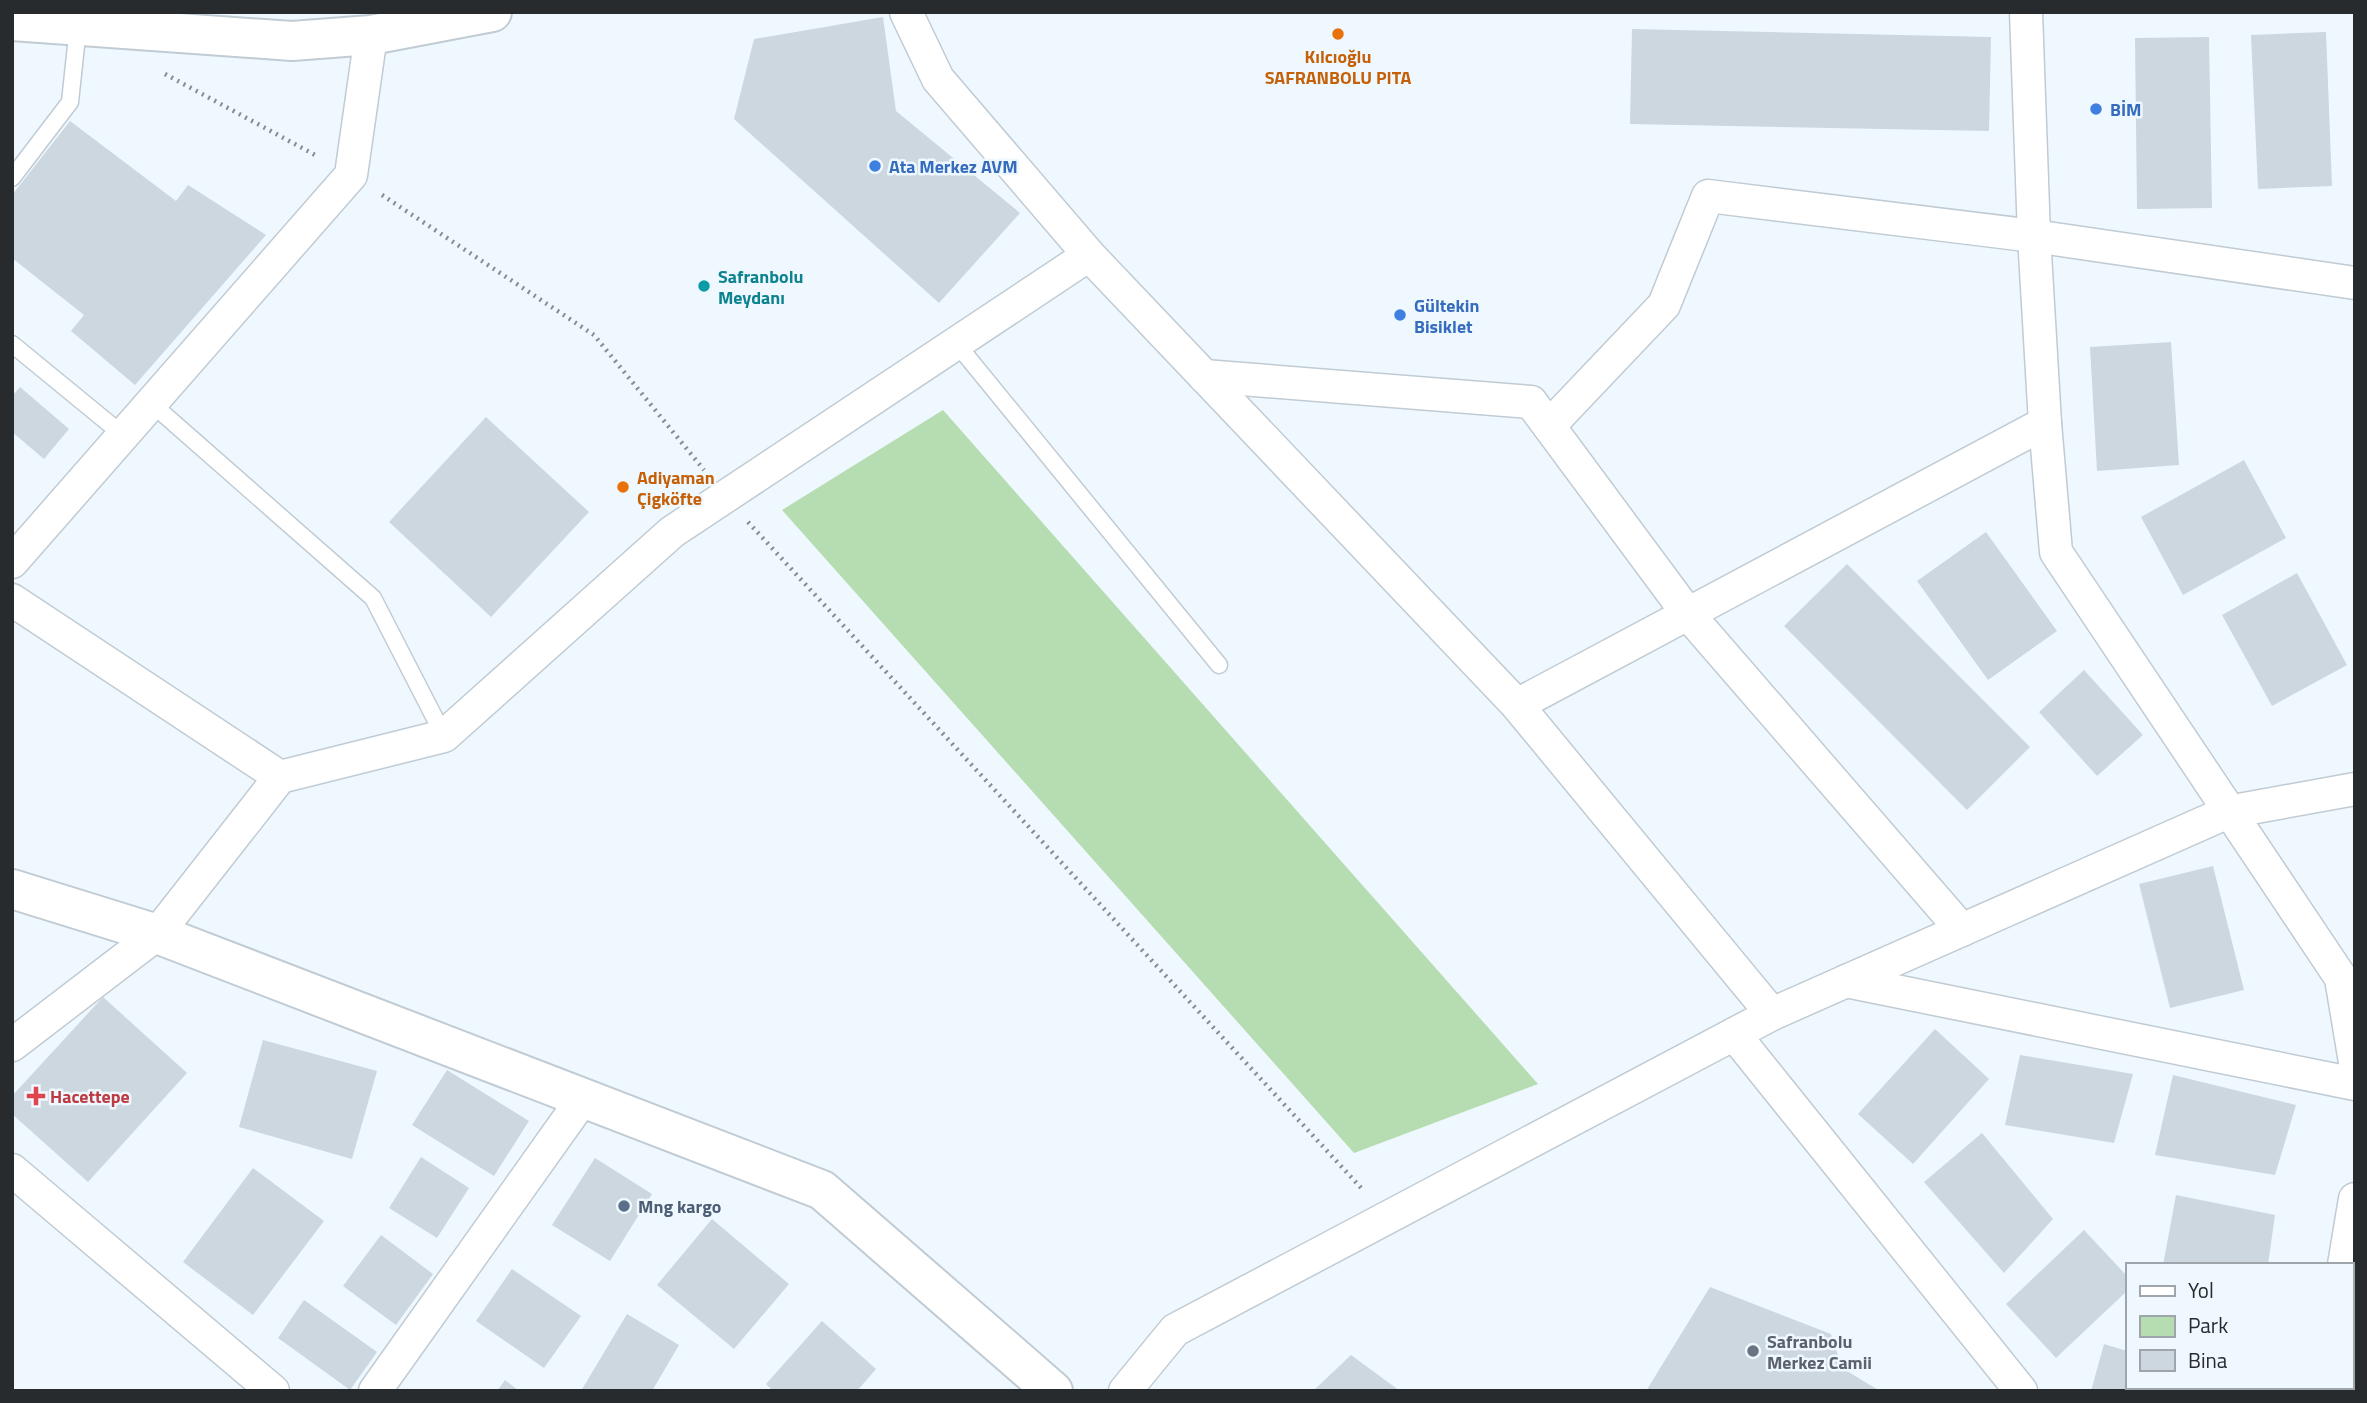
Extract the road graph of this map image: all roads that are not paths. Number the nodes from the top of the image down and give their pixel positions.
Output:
1 (408, 12) edge
2 (492, 12) edge
3 (906, 12) edge
4 (2026, 12) edge
5 (21, 19) edge
6 (78, 26) junction
7 (371, 35) junction
8 (12, 178) edge
9 (2034, 236) junction
10 (1089, 255) junction
11 (2355, 283) edge
12 (956, 343) junction
13 (12, 344) edge
14 (1204, 376) junction
15 (151, 403) junction
16 (2045, 423) junction
17 (1549, 426) junction
18 (123, 435) junction
19 (12, 562) edge
20 (12, 600) edge
21 (1688, 614) junction
22 (1219, 665) dead end
23 (1517, 705) junction
24 (444, 736) junction
25 (280, 777) junction
26 (2355, 789) edge
27 (2228, 812) junction
28 (12, 889) edge
29 (1962, 930) junction
30 (157, 934) junction
31 (1846, 981) junction
32 (1772, 1014) junction
33 (1734, 1034) junction
34 (12, 1045) edge
35 (2355, 1062) edge
36 (2355, 1084) edge
37 (584, 1097) junction
38 (12, 1170) edge
39 (2355, 1199) edge
40 (2344, 1263) edge
41 (273, 1391) edge
42 (375, 1391) edge
43 (1053, 1391) edge
44 (1125, 1391) edge
45 (2021, 1391) edge

1 - 7 street
2 - 7 street
3 - 10 street
4 - 9 street
5 - 6 street
6 - 7 street
6 - 8 lane
7 - 15 street
9 - 11 street
9 - 16 street
9 - 17 street
10 - 12 street
10 - 14 street
12 - 22 lane
12 - 24 street
13 - 18 lane
14 - 17 street
14 - 23 street
15 - 18 street
15 - 24 lane
16 - 21 street
16 - 27 street
17 - 21 street
18 - 19 street
20 - 25 street
21 - 23 street
21 - 29 street
23 - 32 street
24 - 25 street
25 - 30 street
26 - 27 street
27 - 29 street
27 - 35 street
28 - 30 street
29 - 31 street
30 - 34 street
30 - 37 street
31 - 32 street
31 - 36 street
32 - 33 street
33 - 44 street
33 - 45 street
37 - 42 street
37 - 43 street
38 - 41 street
39 - 40 street

